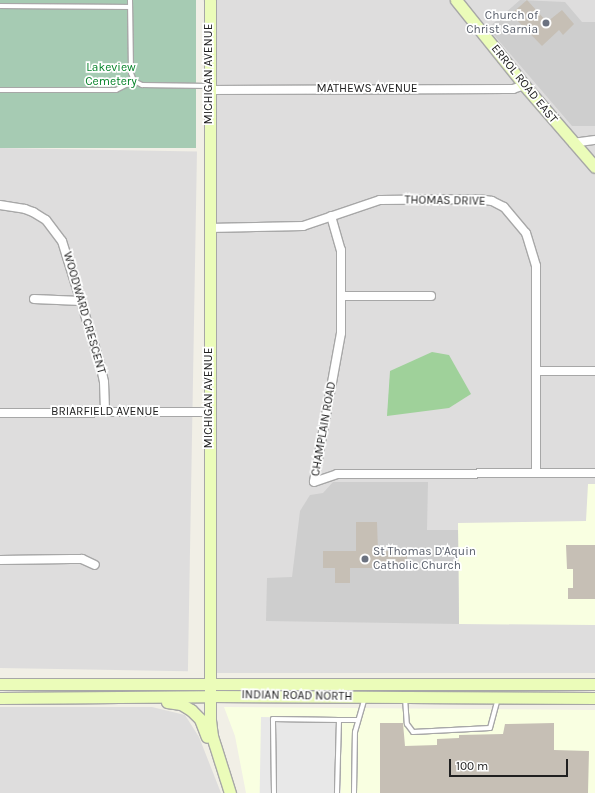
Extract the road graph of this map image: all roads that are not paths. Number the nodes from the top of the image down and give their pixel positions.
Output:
1 (130, 0) edge
2 (210, 0) edge
3 (456, 0) edge
4 (0, 6) edge
5 (130, 7) junction
6 (134, 81) junction
7 (524, 85) junction
8 (209, 88) junction
9 (0, 90) edge
10 (595, 140) edge
11 (573, 143) junction
12 (595, 167) edge
13 (0, 206) edge
14 (331, 216) junction
15 (209, 228) junction
16 (341, 296) junction
17 (431, 296) dead end
18 (34, 299) dead end
19 (81, 300) junction
20 (537, 371) junction
21 (595, 371) edge
22 (105, 412) junction
23 (209, 412) junction
24 (0, 413) edge
25 (595, 472) edge
26 (536, 474) junction
27 (0, 560) edge
28 (95, 565) dead end
29 (209, 683) junction
30 (0, 684) edge
31 (595, 684) edge
32 (209, 696) junction
33 (134, 697) junction
34 (365, 697) junction
35 (499, 697) junction
36 (0, 698) edge
37 (405, 698) junction
38 (595, 698) edge
39 (339, 720) junction
40 (358, 720) junction
41 (224, 777) junction
42 (230, 793) edge
43 (274, 793) edge
44 (337, 793) edge
45 (354, 793) edge

1 - 5 lane
2 - 8 main road, MICHIGAN AVENUE
3 - 7 main road, ERROL ROAD EAST
4 - 5 lane
5 - 6 lane
6 - 8 lane
6 - 9 lane
7 - 8 street, MATHEWS AVENUE
7 - 11 main road, ERROL ROAD EAST
8 - 15 main road, MICHIGAN AVENUE
10 - 11 street
11 - 12 main road, ERROL ROAD EAST
13 - 19 street, WOODWARD CRESCENT
14 - 15 street, THOMAS DRIVE
14 - 16 street, CHAMPLAIN ROAD
14 - 20 street, THOMAS DRIVE
15 - 23 main road, MICHIGAN AVENUE
16 - 17 street
16 - 26 street, CHAMPLAIN ROAD
18 - 19 street
19 - 22 street, WOODWARD CRESCENT
20 - 21 street
20 - 26 street, THOMAS DRIVE
22 - 23 street, BRIARFIELD AVENUE
22 - 24 street, BRIARFIELD AVENUE
23 - 29 main road, MICHIGAN AVENUE
25 - 26 street, CHAMPLAIN ROAD
27 - 28 street
29 - 30 main road, INDIAN ROAD NORTH
29 - 31 main road, INDIAN ROAD NORTH
29 - 32 main road, MICHIGAN AVENUE
32 - 33 main road, INDIAN ROAD NORTH
32 - 34 main road, INDIAN ROAD NORTH
32 - 41 main road, MICHIGAN AVENUE
33 - 36 main road, INDIAN ROAD NORTH
33 - 41 main road
34 - 37 main road, INDIAN ROAD NORTH
34 - 40 lane
35 - 37 main road, INDIAN ROAD NORTH
35 - 37 lane
35 - 38 main road, INDIAN ROAD NORTH
39 - 40 lane
39 - 43 lane
39 - 44 lane
40 - 45 lane
41 - 42 main road, MICHIGAN AVENUE

